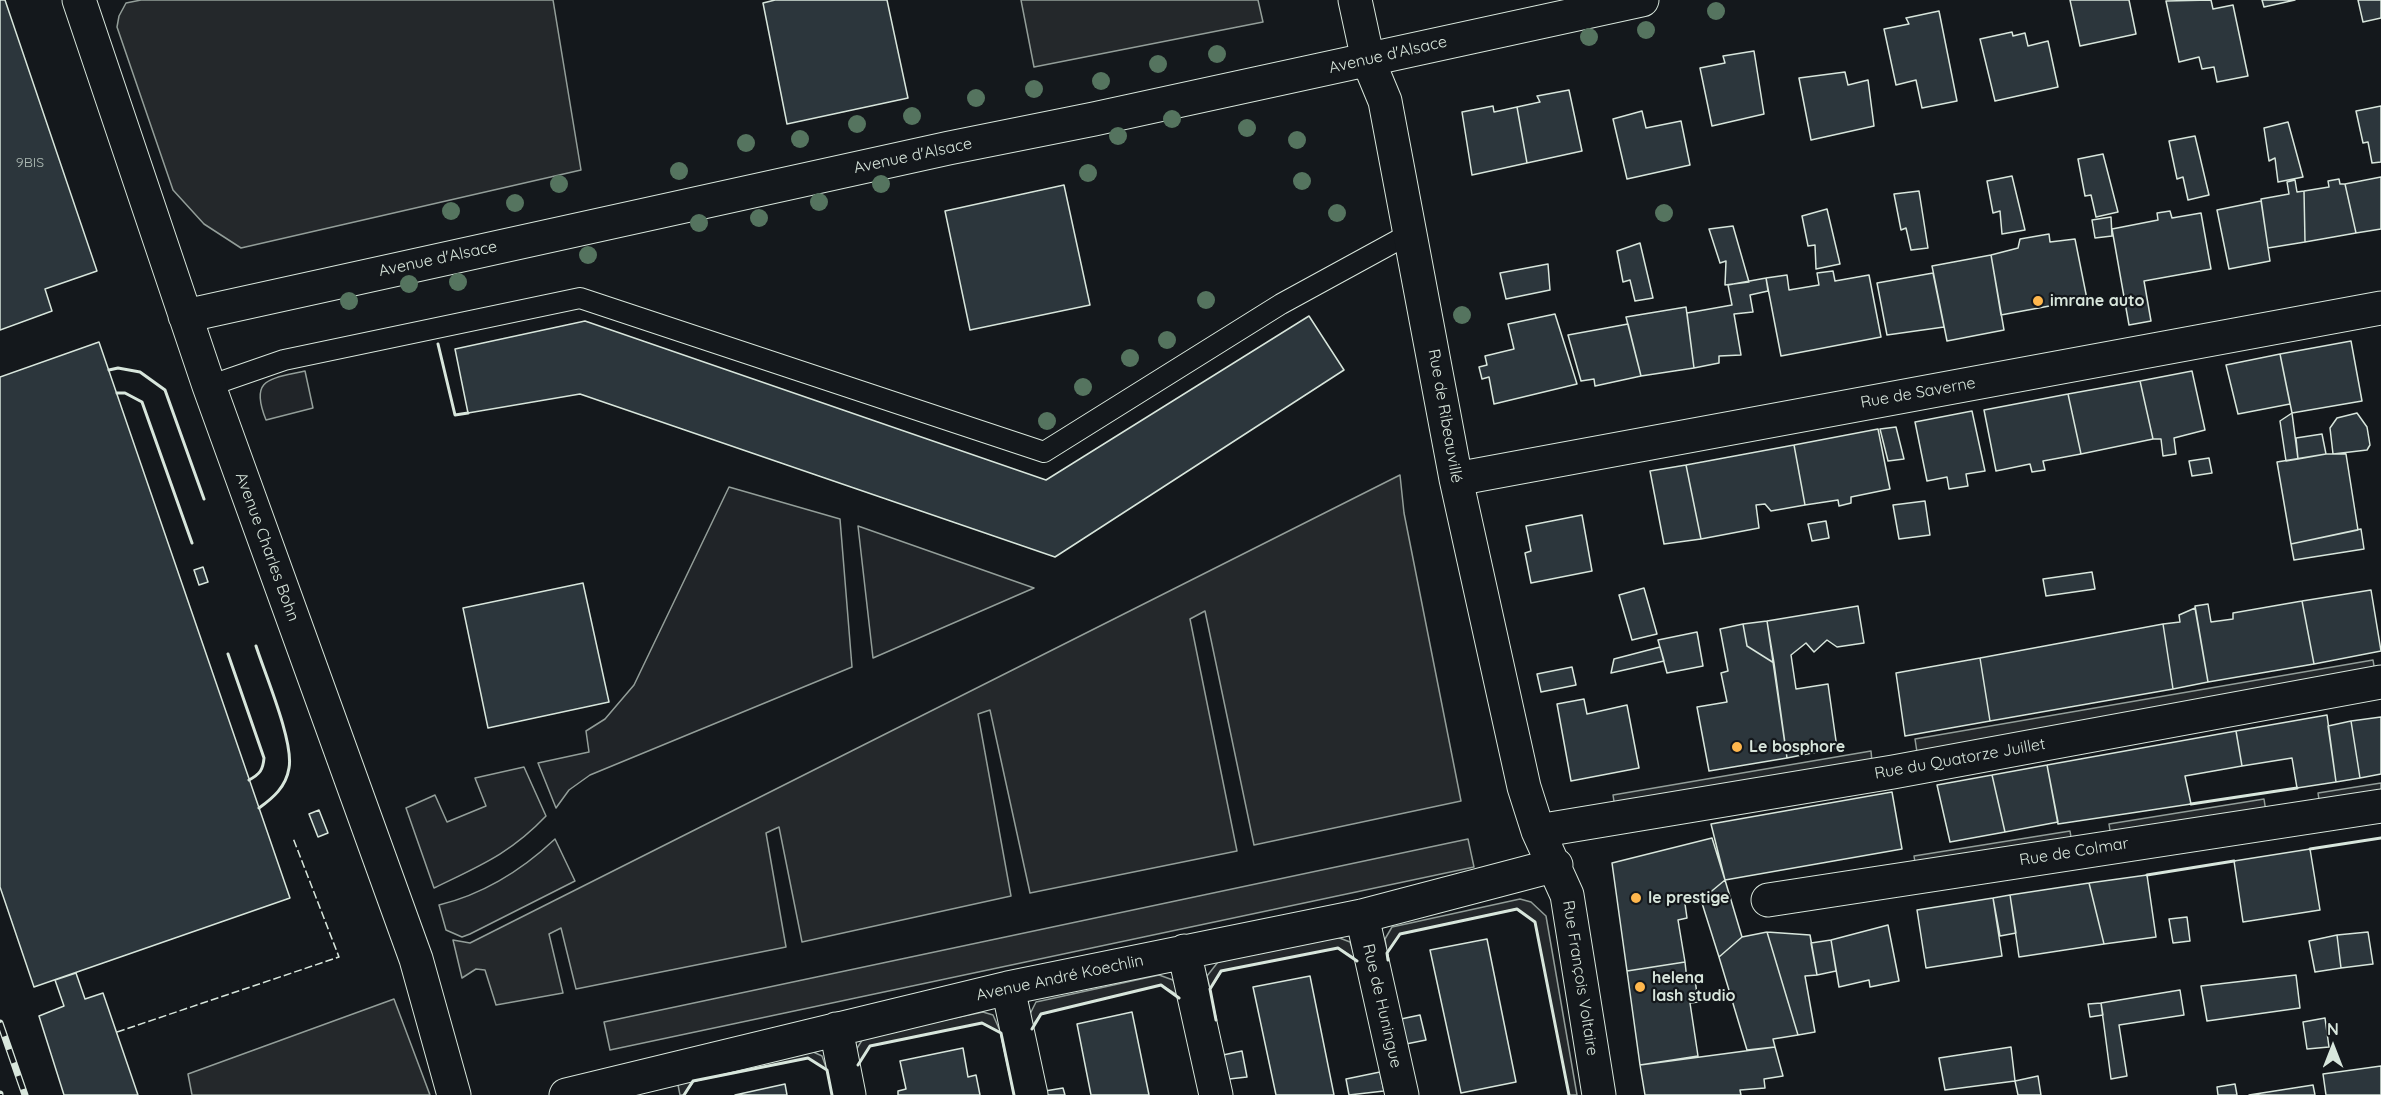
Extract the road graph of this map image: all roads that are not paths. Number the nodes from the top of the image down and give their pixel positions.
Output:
1 (79, 0) edge
2 (1355, 0) edge
3 (1642, 0) edge
4 (1368, 60) junction
5 (1411, 233) junction
6 (2381, 308) edge
7 (184, 316) junction
8 (209, 386) junction
9 (1456, 479) junction
10 (2381, 682) edge
11 (2381, 806) edge
12 (1538, 831) junction
13 (1556, 866) junction
14 (1768, 900) dead end
15 (1362, 916) junction
16 (1184, 951) junction
17 (1008, 988) junction
18 (836, 1029) junction
19 (658, 1083) edge
20 (454, 1095) edge
21 (566, 1095) edge
22 (849, 1095) edge
23 (1031, 1095) edge
24 (1216, 1095) edge
25 (1402, 1095) edge
26 (1599, 1095) edge

1 - 7 street, Avenue Charles Bohn
2 - 4 street, Rue de Ribeauvillé
3 - 4 street, Avenue d'Alsace
4 - 5 street, Rue de Ribeauvillé
4 - 7 street, Avenue d'Alsace
5 - 8 lane
5 - 9 street, Rue de Ribeauvillé
6 - 9 street, Rue de Saverne
7 - 8 street, Avenue Charles Bohn
8 - 20 street, Avenue Charles Bohn
9 - 12 street, Rue de Ribeauvillé
10 - 12 street, Rue du Quatorze Juillet
11 - 14 street, Rue de Colmar
12 - 13 street, Rue François Voltaire
13 - 15 street, Avenue André Koechlin
13 - 26 street, Rue François Voltaire
15 - 16 street, Avenue André Koechlin
15 - 25 street, Rue de Huningue
16 - 17 street, Avenue André Koechlin
16 - 24 street
17 - 18 street, Avenue André Koechlin
17 - 23 street
18 - 19 street, Avenue André Koechlin
18 - 22 street
19 - 21 street, Avenue André Koechlin

